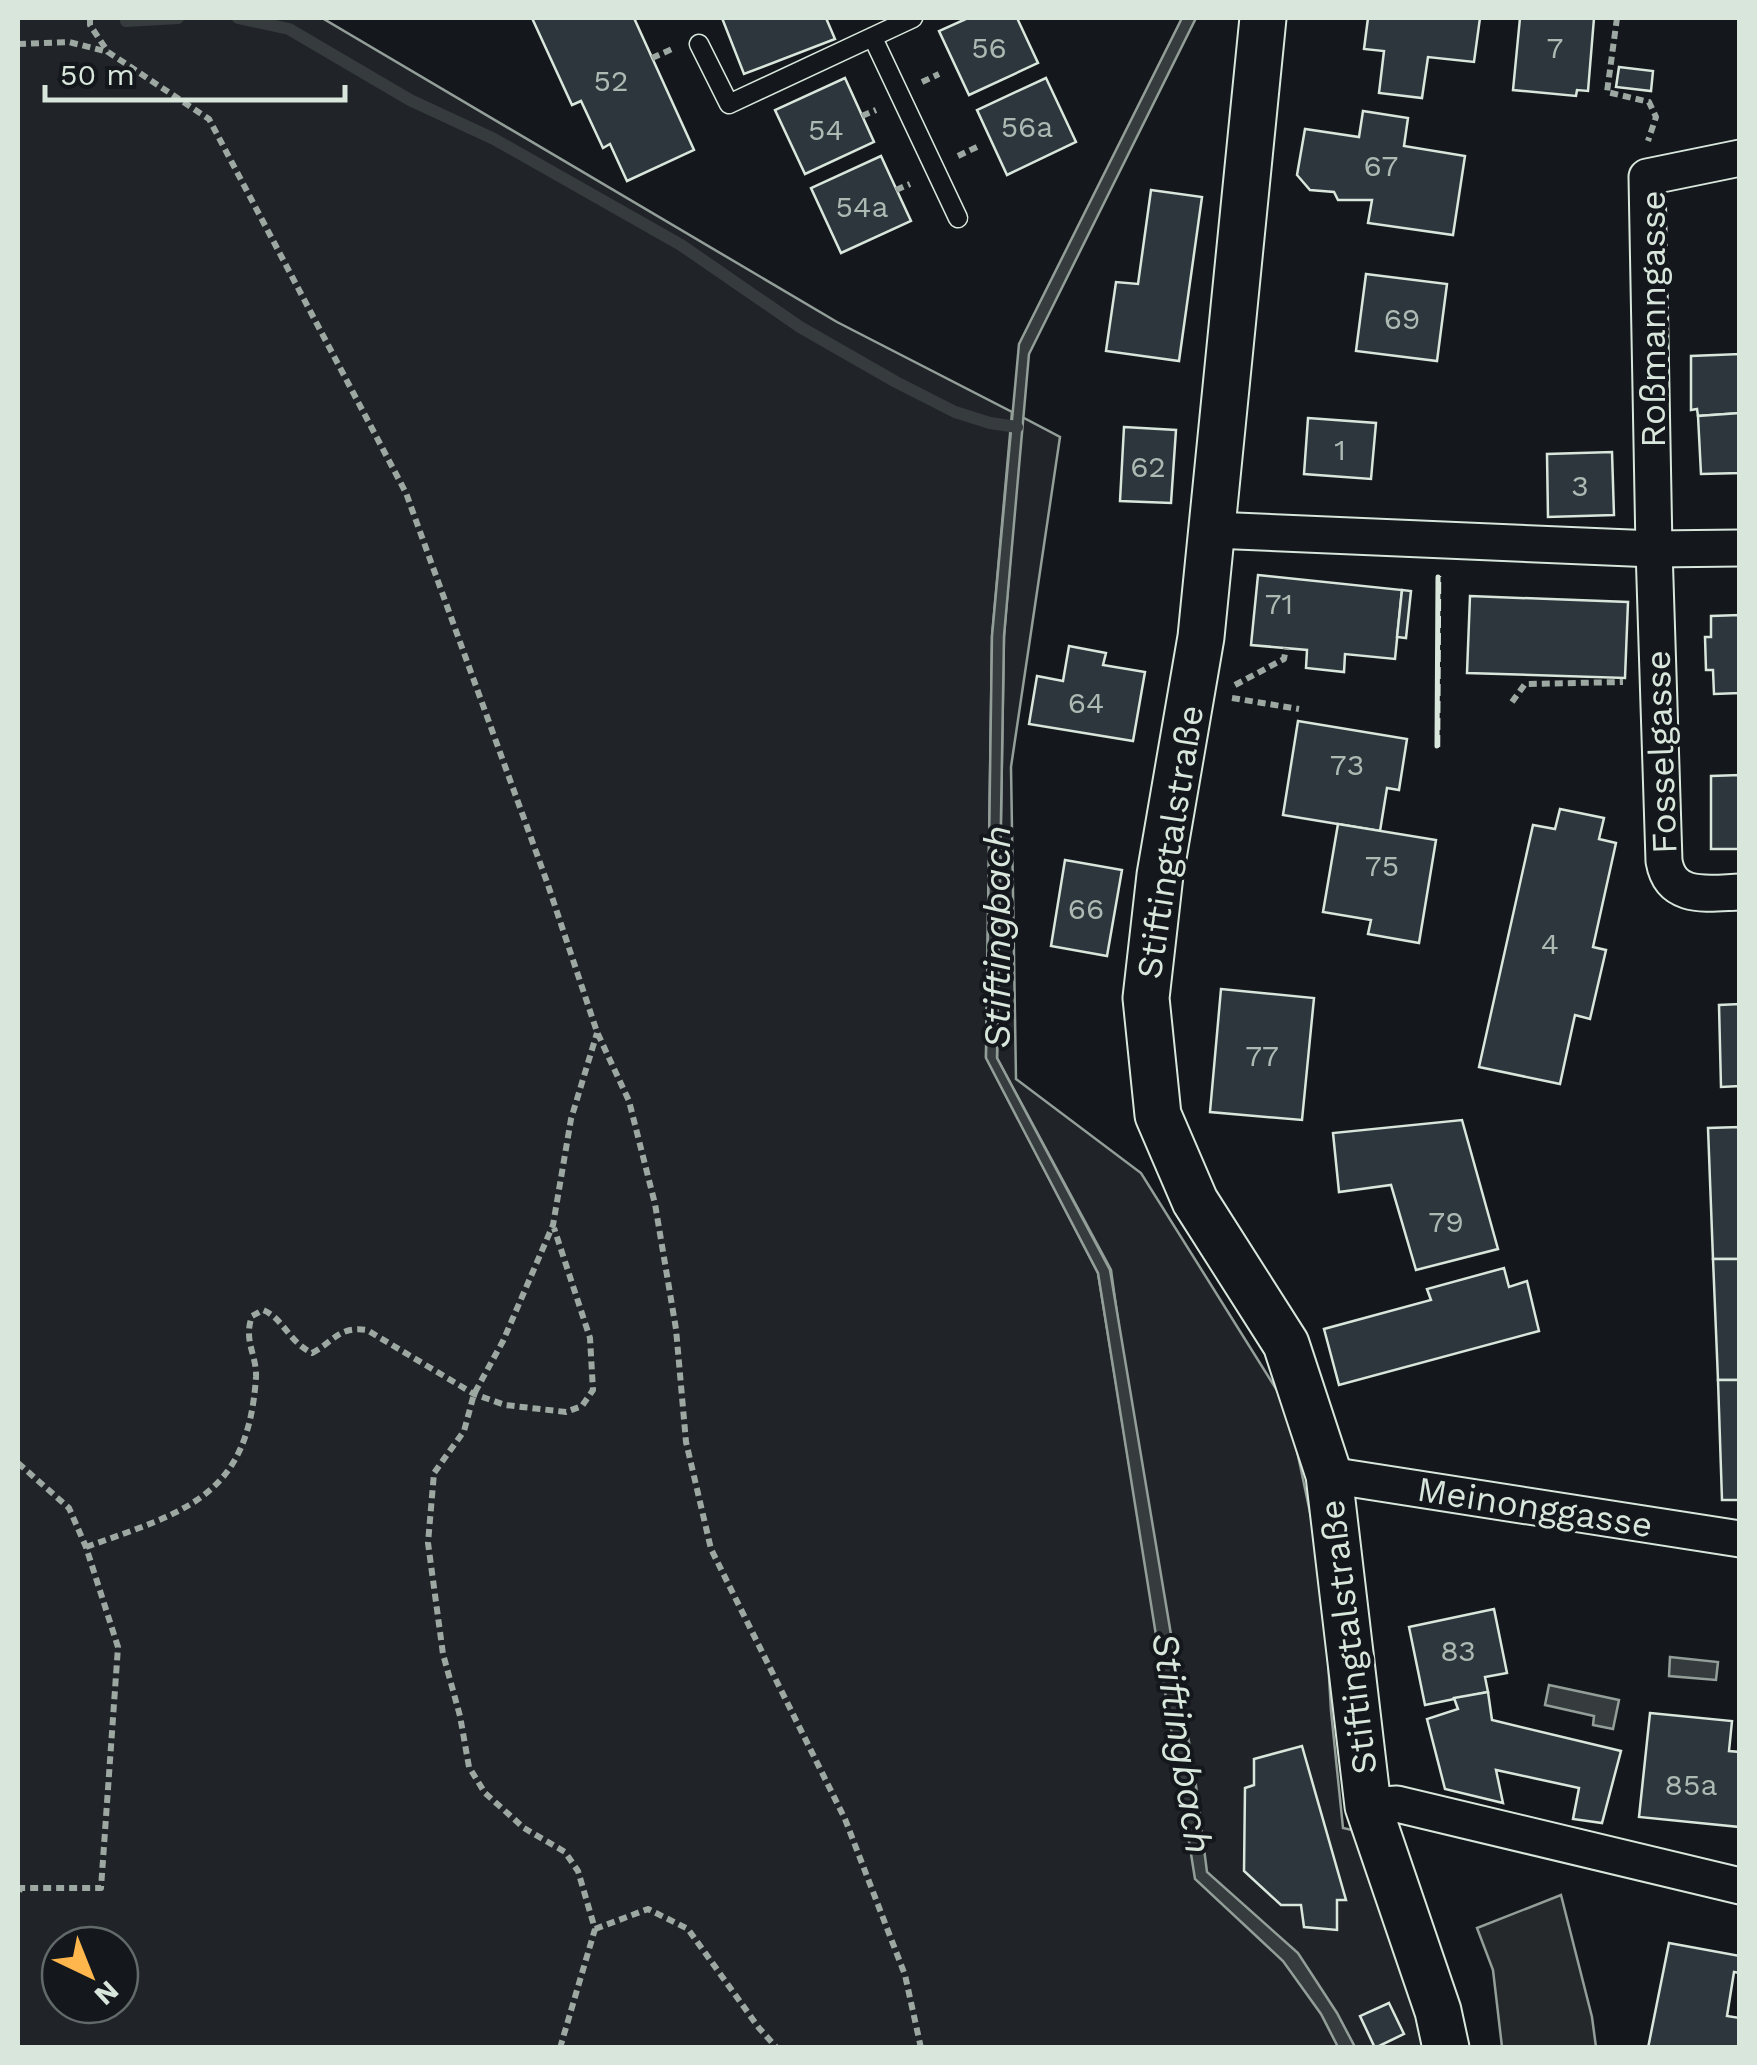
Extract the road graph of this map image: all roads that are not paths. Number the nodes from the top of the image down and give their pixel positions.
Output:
1 (913, 18) edge
2 (1262, 18) edge
3 (873, 38) junction
4 (699, 44) dead end
5 (1740, 158) edge
6 (958, 218) dead end
7 (1213, 530) junction
8 (1740, 548) edge
9 (1654, 549) junction
10 (1740, 892) edge
11 (1330, 1475) junction
12 (1740, 1539) edge
13 (1368, 1806) junction
14 (1740, 1886) edge
15 (1446, 2048) edge

1 - 3 lane
2 - 7 street, Stiftingtalstraße
3 - 4 lane
3 - 6 lane
5 - 9 street, Roßmanngasse
7 - 9 street
7 - 11 street, Stiftingtalstraße
8 - 9 street
9 - 10 street, Fosselgasse
11 - 12 street, Meinonggasse
11 - 13 street, Stiftingtalstraße
13 - 14 street, Stiftingtalstraße
13 - 15 street, Stiftingtalstraße

